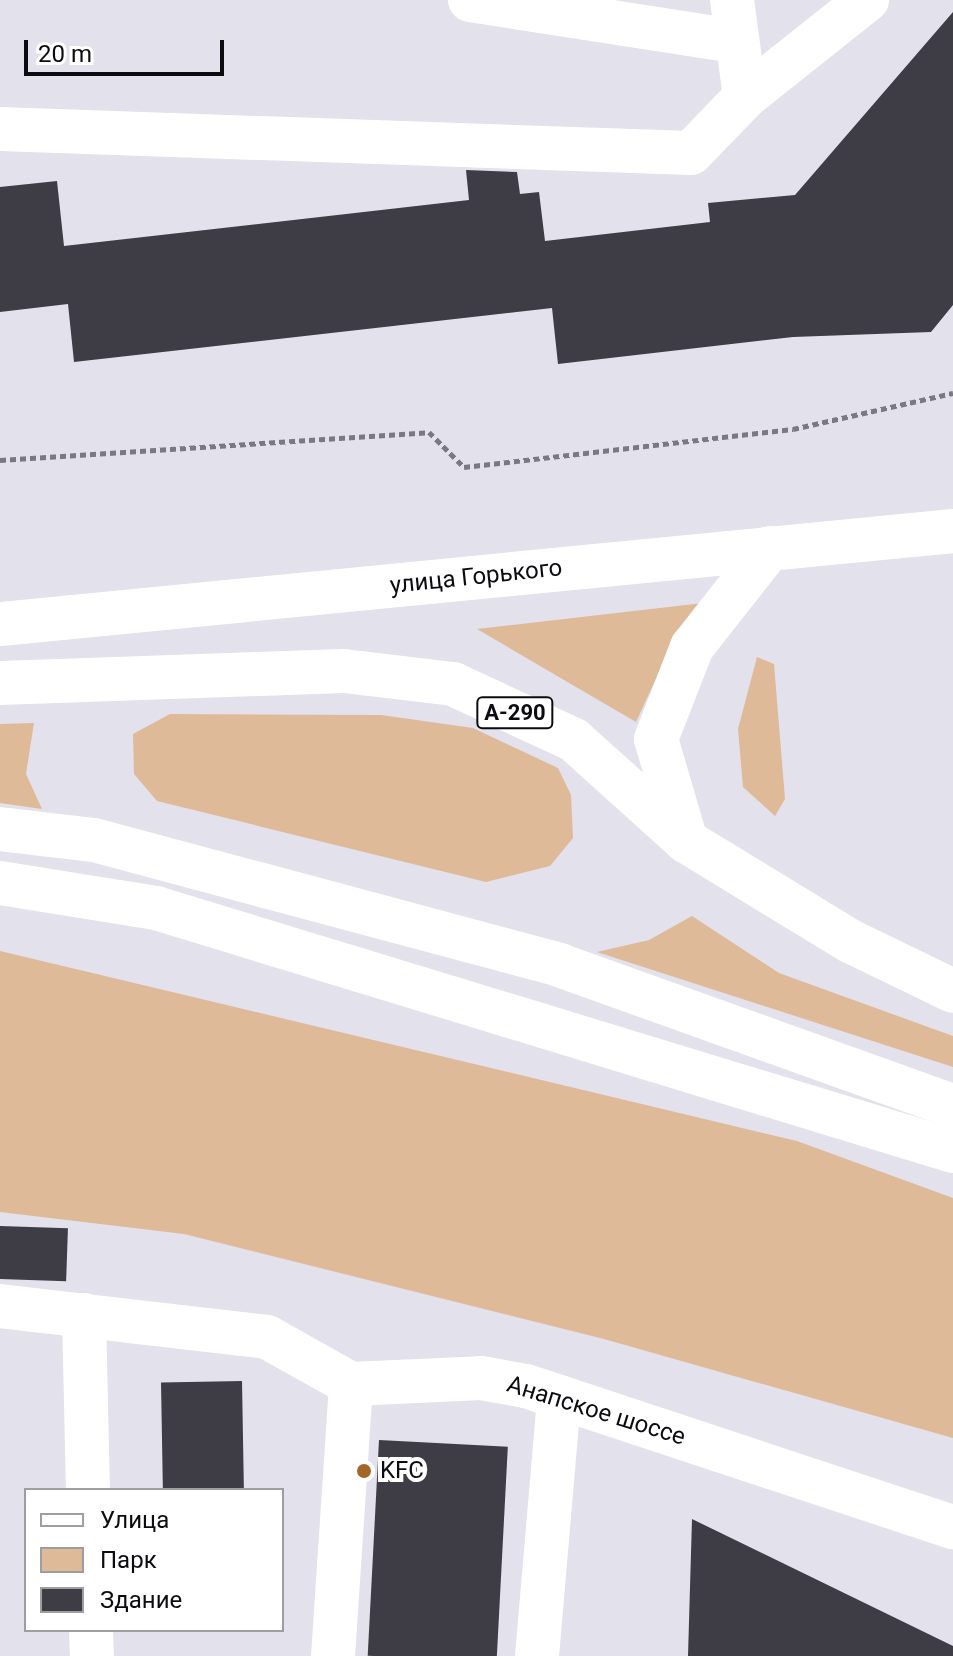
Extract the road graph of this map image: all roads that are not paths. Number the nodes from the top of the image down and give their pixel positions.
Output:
1 (470, 0) edge
2 (867, 0) edge
3 (734, 20) edge
4 (745, 97) junction
5 (0, 129) edge
6 (953, 531) edge
7 (770, 548) junction
8 (0, 624) edge
9 (0, 683) edge
10 (0, 829) edge
11 (686, 841) junction
12 (0, 883) edge
13 (953, 991) edge
14 (953, 1106) edge
15 (953, 1151) edge
16 (0, 1306) edge
17 (84, 1315) junction
18 (351, 1384) junction
19 (559, 1397) junction
20 (88, 1488) edge
21 (953, 1527) edge
22 (91, 1632) edge
23 (92, 1656) edge
24 (333, 1656) edge
25 (537, 1656) edge

1 - 3 main road
2 - 4 main road
3 - 4 main road
4 - 5 main road
6 - 7 main road, улица Горького
7 - 8 main road, улица Горького
7 - 11 main road
9 - 11 main road, А-290
10 - 14 main road
11 - 13 main road, А-290
12 - 15 main road
16 - 17 main road
17 - 18 main road
17 - 20 main road
18 - 19 main road, Анапское шоссе
18 - 24 main road
19 - 21 main road, Анапское шоссе
19 - 25 main road
22 - 23 main road

